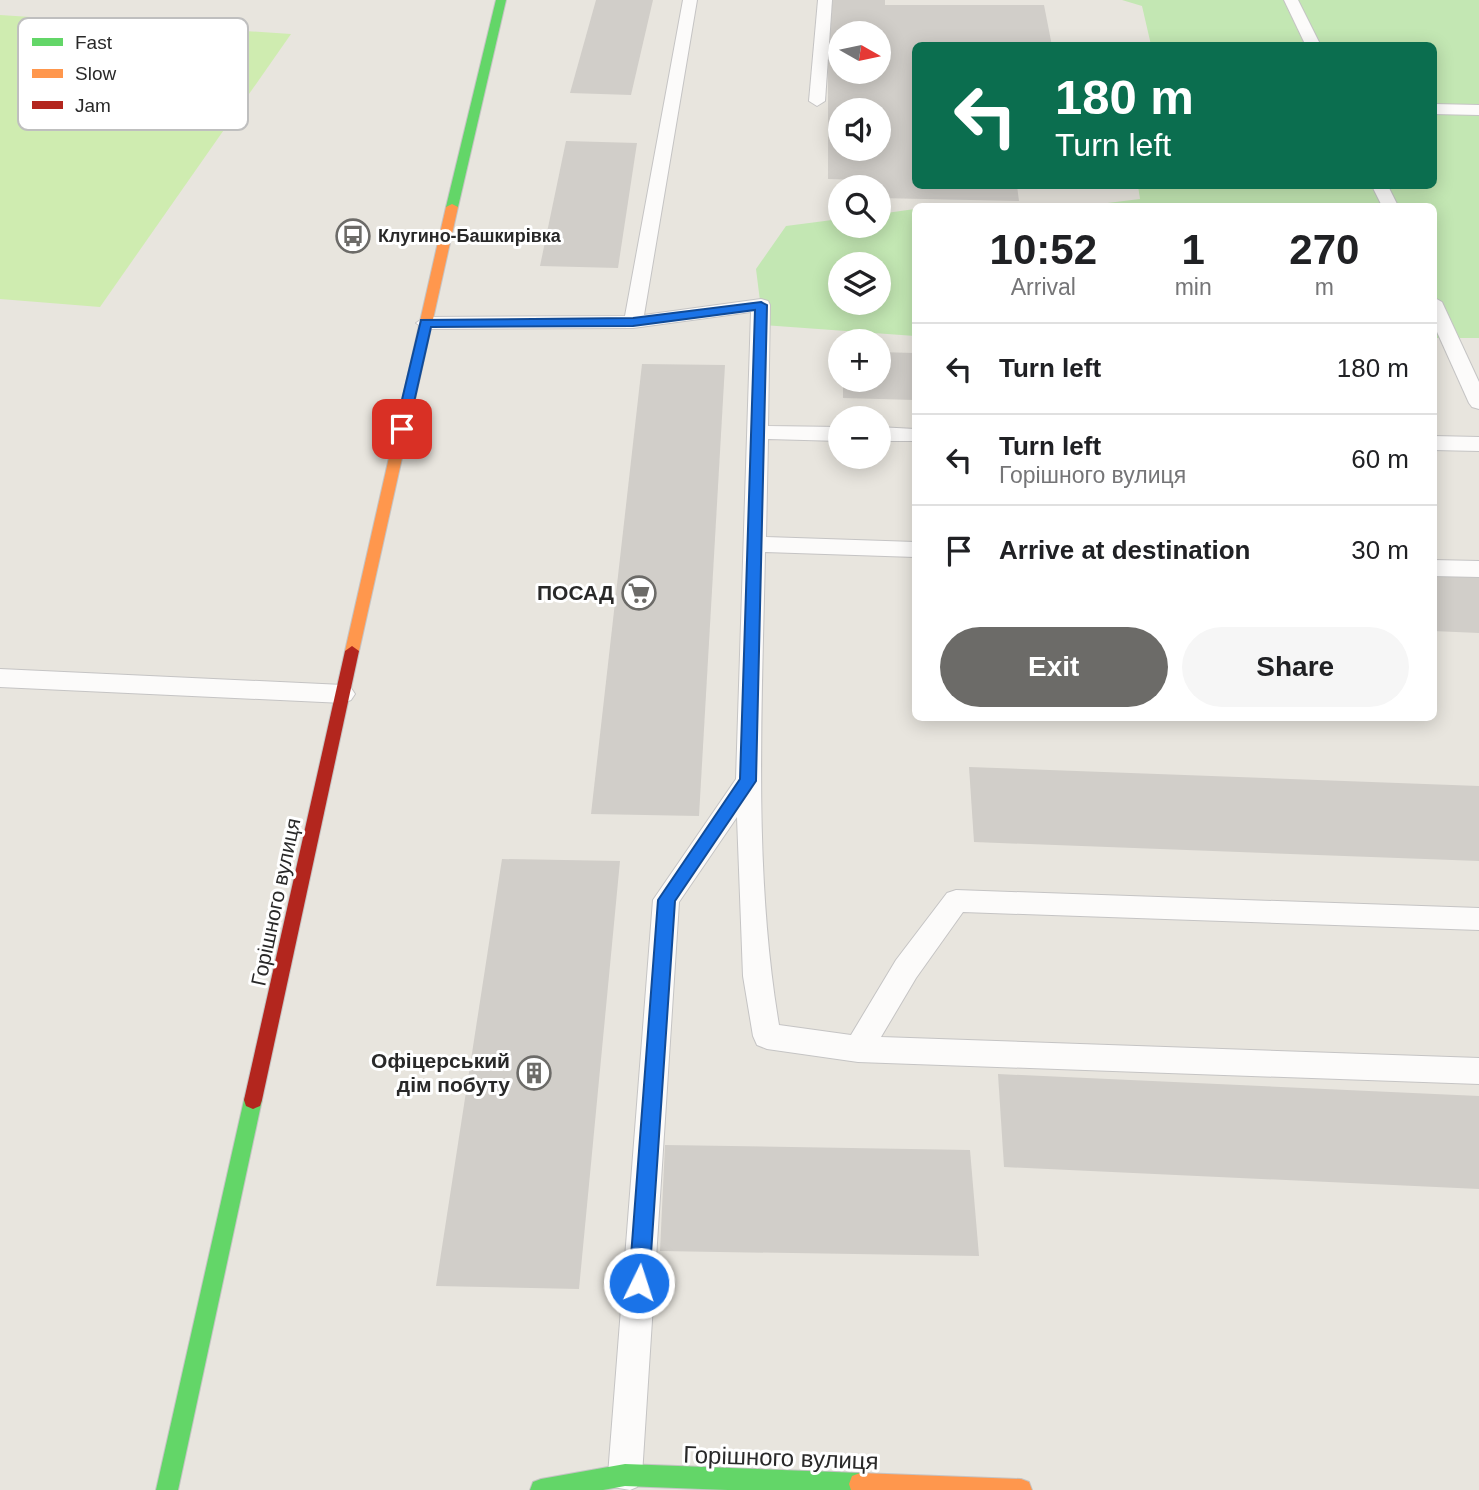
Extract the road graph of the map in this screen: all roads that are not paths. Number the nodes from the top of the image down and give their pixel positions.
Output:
1 (501, 0) edge
2 (690, 0) edge
3 (825, 0) edge
4 (1292, 0) edge
5 (1312, 42) edge
6 (817, 101) dead end
7 (1437, 108) edge
8 (1479, 110) edge
9 (1437, 311) edge
10 (633, 322) junction
11 (425, 323) junction
12 (1479, 403) edge
13 (756, 432) junction
14 (828, 434) edge
15 (891, 434) edge
16 (912, 435) edge
17 (1437, 443) edge
18 (1479, 444) edge
19 (754, 544) junction
20 (912, 549) edge
21 (1437, 568) edge
22 (1479, 569) edge
23 (0, 678) edge
24 (343, 694) junction
25 (748, 781) junction
26 (1479, 919) edge
27 (858, 1049) junction
28 (1479, 1071) edge
29 (625, 1475) junction
30 (167, 1490) edge
31 (541, 1490) edge
32 (1021, 1490) edge

1 - 11 street, Горішного вулиця
2 - 10 lane
3 - 6 lane
4 - 5 lane
7 - 8 lane
9 - 12 lane
10 - 11 lane
10 - 13 lane
11 - 24 street, Горішного вулиця
13 - 14 lane
13 - 19 lane
15 - 16 lane
17 - 18 lane
19 - 20 lane
19 - 25 lane
21 - 22 lane
23 - 24 lane
24 - 30 street, Горішного вулиця
25 - 27 lane
25 - 29 lane
26 - 27 lane
27 - 28 lane
29 - 31 street, Горішного вулиця
29 - 32 street, Горішного вулиця

